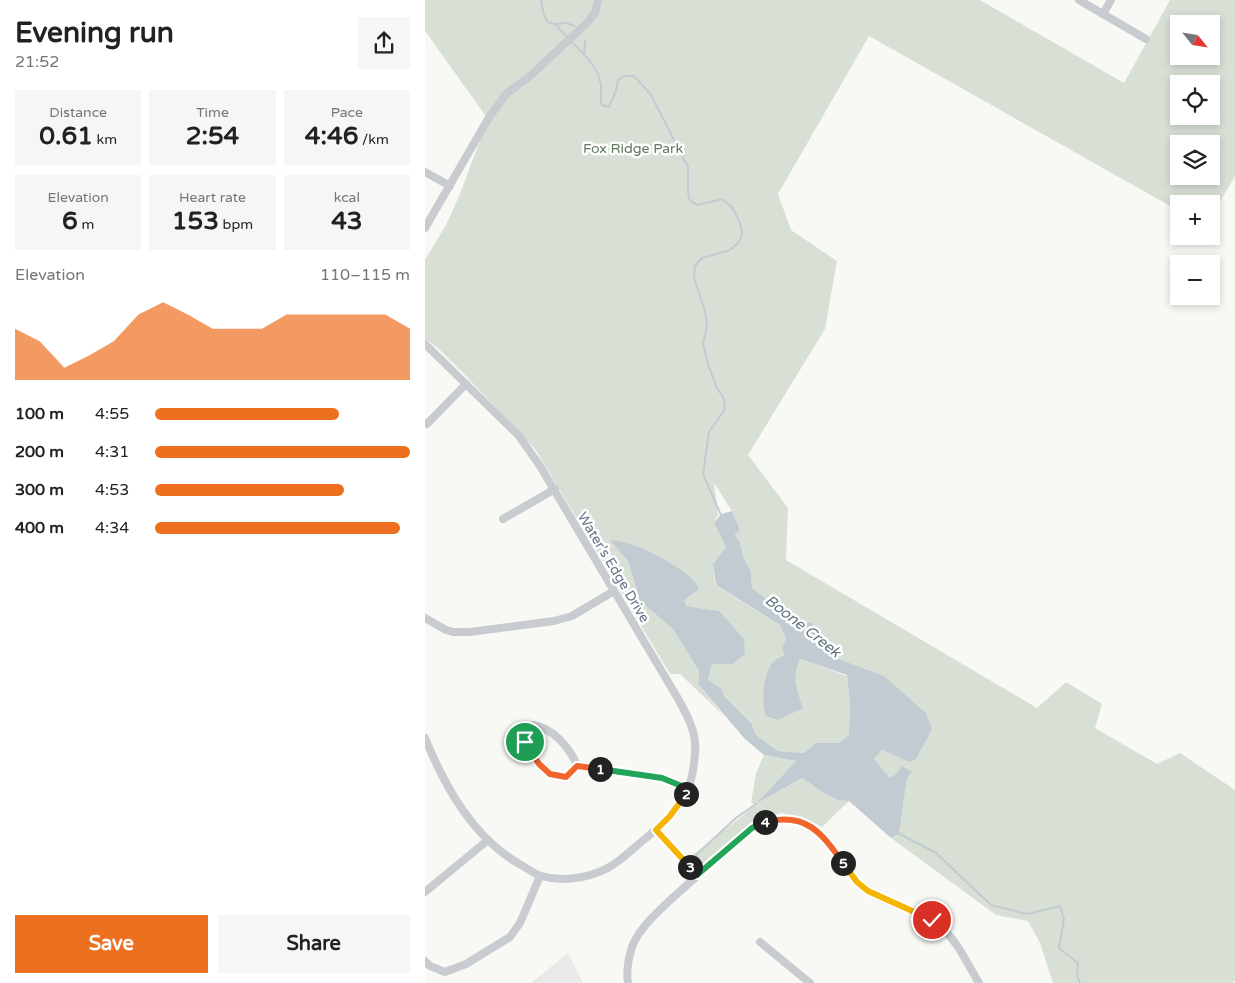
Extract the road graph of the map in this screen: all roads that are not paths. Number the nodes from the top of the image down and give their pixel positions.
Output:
1 (598, 0) edge
2 (1079, 0) edge
3 (1111, 0) edge
4 (1103, 14) junction
5 (1146, 38) dead end
6 (425, 172) edge
7 (450, 186) junction
8 (425, 228) edge
9 (425, 344) edge
10 (466, 384) junction
11 (427, 424) dead end
12 (555, 489) junction
13 (503, 519) dead end
14 (615, 591) junction
15 (425, 618) edge
16 (425, 738) edge
17 (428, 756) edge
18 (577, 766) junction
19 (689, 789) junction
20 (656, 830) junction
21 (488, 840) junction
22 (697, 875) junction
23 (540, 876) junction
24 (425, 892) edge
25 (760, 942) dead end
26 (425, 961) edge
27 (628, 983) edge
28 (809, 983) edge
29 (979, 983) edge

1 - 7 street
2 - 4 street
3 - 4 street
4 - 5 street
6 - 7 street
7 - 8 street
9 - 10 street, Water’s Edge Drive
10 - 11 street
10 - 12 street, Water’s Edge Drive
12 - 13 street
12 - 14 street, Water’s Edge Drive
14 - 15 street
14 - 19 street, Water’s Edge Drive
16 - 17 street
17 - 21 street
18 - 18 street
18 - 19 street
19 - 20 street, Water’s Edge Drive
20 - 22 street
20 - 23 street, Water’s Edge Drive
21 - 23 street
21 - 24 street
22 - 27 street
22 - 29 street
23 - 26 street
25 - 28 street

